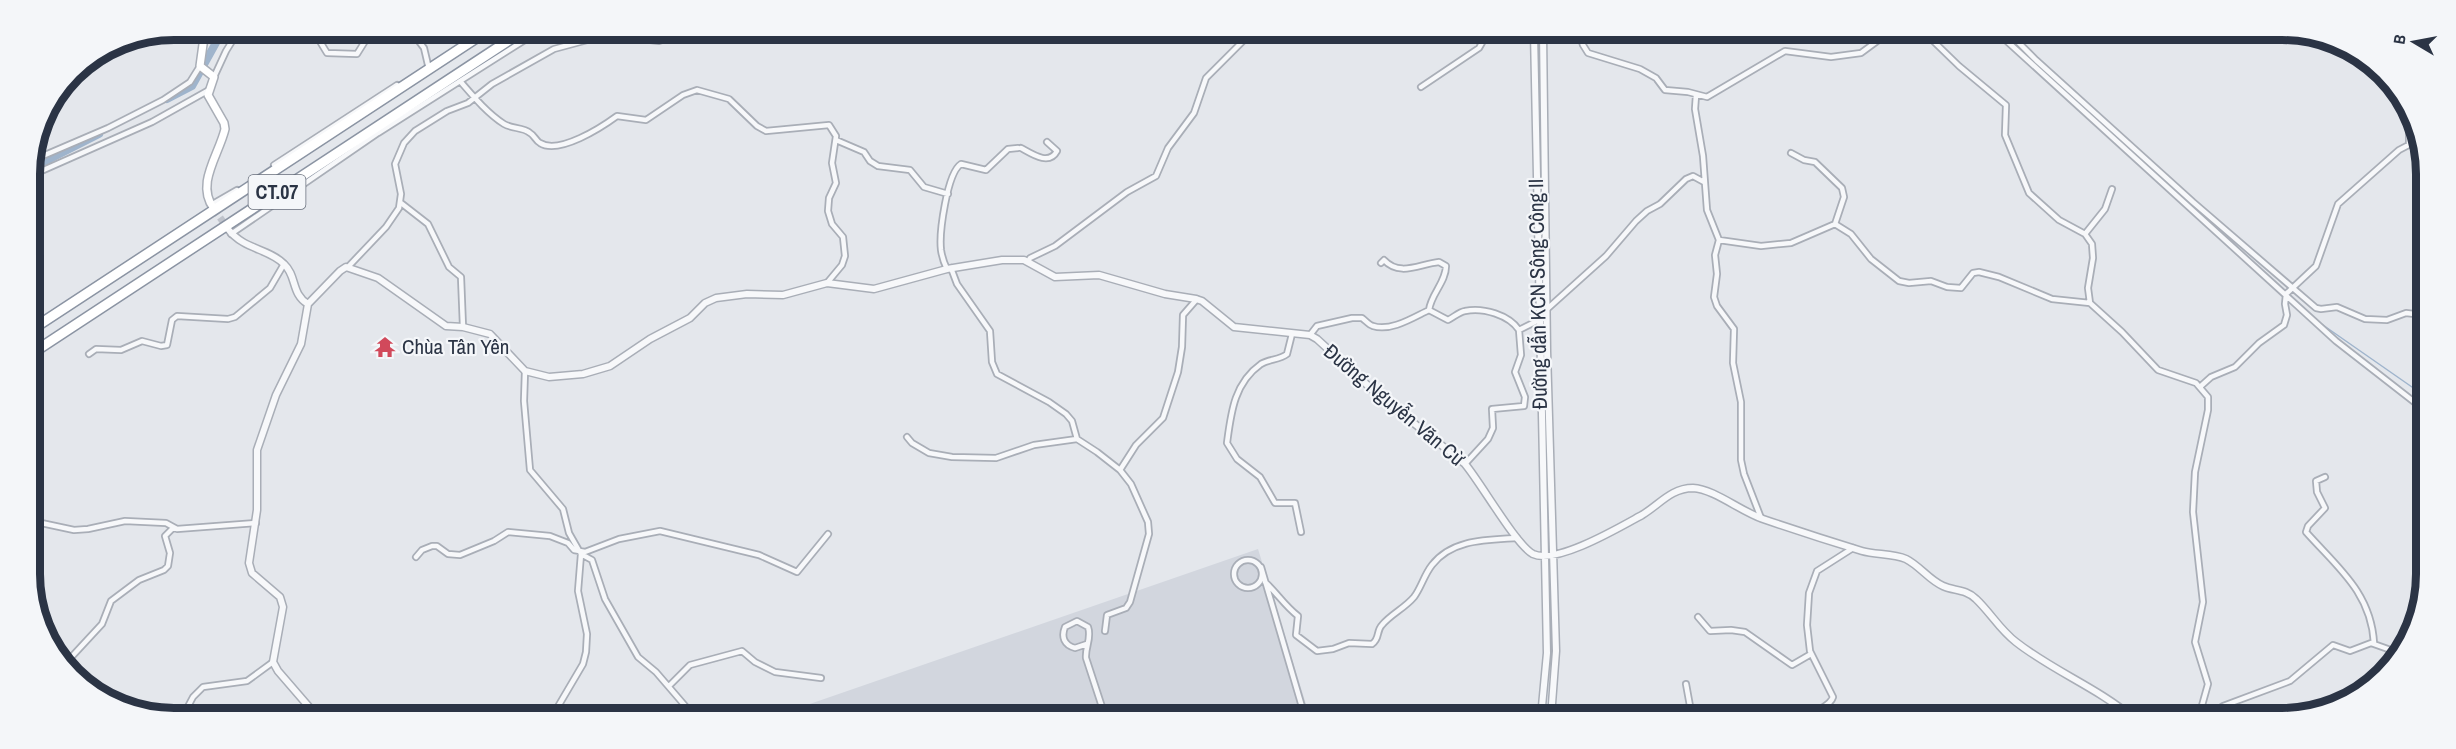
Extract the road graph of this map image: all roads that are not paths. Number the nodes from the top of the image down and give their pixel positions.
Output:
1 (1244, 40) edge
2 (1483, 40) edge
3 (1534, 40) edge
4 (1543, 40) edge
5 (1581, 40) edge
6 (1878, 40) edge
7 (1932, 40) edge
8 (2006, 40) edge
9 (2016, 40) edge
10 (204, 41) edge
11 (232, 41) edge
12 (320, 41) edge
13 (365, 41) edge
14 (419, 41) edge
15 (466, 41) edge
16 (472, 41) edge
17 (508, 41) edge
18 (523, 41) edge
19 (584, 41) edge
20 (429, 65) junction
21 (200, 67) junction
22 (212, 76) junction
23 (460, 81) junction
24 (1421, 87) dead end
25 (208, 90) junction
26 (1696, 95) junction
27 (476, 98) junction
28 (2083, 101) junction
29 (2076, 106) junction
30 (2409, 134) edge
31 (836, 140) junction
32 (1047, 142) dead end
33 (2412, 144) edge
34 (2409, 145) junction
35 (1791, 153) dead end
36 (42, 156) edge
37 (41, 172) edge
38 (1705, 182) junction
39 (2112, 189) dead end
40 (948, 194) junction
41 (401, 203) junction
42 (212, 207) joint
43 (1835, 224) junction
44 (229, 232) joint
45 (2085, 234) junction
46 (1719, 240) junction
47 (1538, 253) junction
48 (1547, 253) junction
49 (1028, 262) junction
50 (1381, 262) dead end
51 (284, 264) junction
52 (348, 267) junction
53 (949, 268) junction
54 (827, 283) junction
55 (2292, 287) junction
56 (2286, 295) junction
57 (1197, 299) junction
58 (2090, 303) junction
59 (308, 304) junction
60 (1429, 310) junction
61 (1546, 310) junction
62 (2416, 314) edge
63 (1539, 320) junction
64 (41, 324) edge
65 (463, 327) junction
66 (1519, 330) junction
67 (1292, 334) junction
68 (1310, 335) junction
69 (41, 348) edge
70 (89, 354) dead end
71 (525, 371) junction
72 (2201, 386) junction
73 (2416, 403) edge
74 (907, 437) dead end
75 (1077, 439) junction
76 (1465, 464) junction
77 (1120, 471) junction
78 (2325, 477) dead end
79 (1761, 518) junction
80 (40, 523) edge
81 (256, 523) junction
82 (173, 528) junction
83 (1301, 532) dead end
84 (828, 534) dead end
85 (1517, 538) junction
86 (1852, 548) junction
87 (580, 553) junction
88 (1544, 555) junction
89 (1551, 555) junction
90 (416, 557) dead end
91 (1261, 567) junction
92 (1265, 582) junction
93 (1254, 587) junction
94 (1266, 589) junction
95 (1698, 617) dead end
96 (1105, 631) dead end
97 (2374, 643) junction
98 (1087, 644) junction
99 (1075, 648) junction
100 (2392, 650) edge
101 (1811, 654) junction
102 (1086, 658) junction
103 (71, 659) edge
104 (273, 662) junction
105 (821, 678) dead end
106 (1686, 684) dead end
107 (669, 686) junction
108 (187, 708) edge
109 (310, 708) edge
110 (557, 708) edge
111 (687, 708) edge
112 (1102, 708) edge
113 (1302, 708) edge
114 (1542, 708) edge
115 (1552, 708) edge
116 (1695, 708) edge
117 (1823, 708) edge
118 (2119, 708) edge
119 (2201, 708) edge
120 (2220, 708) edge

1 - 49 street
2 - 24 street
3 - 47 street, Đường dẫn KCN Sông Công II
4 - 48 street, Đường dẫn KCN Sông Công II
5 - 26 street
6 - 26 street
7 - 45 street
8 - 29 street
9 - 28 street
10 - 21 main road
11 - 22 street
12 - 13 street
14 - 20 street
15 - 20 street
16 - 64 highway, CT.07
17 - 69 highway, CT.07
18 - 23 street
19 - 27 street
20 - 42 street
21 - 22 main road
21 - 36 street
22 - 25 main road
23 - 27 street
23 - 44 street
25 - 37 street
25 - 42 main road
26 - 38 street
27 - 31 street
27 - 41 street
28 - 29 street
28 - 55 street
29 - 56 street
30 - 34 street
31 - 40 street
31 - 54 street
32 - 40 street
33 - 34 street
34 - 55 street
35 - 43 street
38 - 46 street
38 - 61 street
39 - 45 street
40 - 53 street
41 - 52 street
41 - 65 street
43 - 46 street
43 - 58 street
44 - 51 street
45 - 58 street
46 - 79 street
47 - 48 street
47 - 63 street, Đường dẫn KCN Sông Công II
48 - 61 street, Đường dẫn KCN Sông Công II
49 - 53 street, Đường Nguyễn Văn Cừ
49 - 57 street, Đường Nguyễn Văn Cừ
50 - 60 street
51 - 59 street
51 - 70 street
52 - 59 street
52 - 65 street
53 - 54 street, Đường Nguyễn Văn Cừ
53 - 75 street
54 - 71 street, Đường Nguyễn Văn Cừ
55 - 56 street
55 - 62 street
56 - 72 street
56 - 73 street
57 - 67 street, Đường Nguyễn Văn Cừ
57 - 77 street
58 - 72 street
59 - 81 street
60 - 66 street
60 - 68 street
61 - 89 street, Đường dẫn KCN Sông Công II
63 - 66 street
63 - 88 street, Đường dẫn KCN Sông Công II
65 - 71 street
66 - 76 street
67 - 68 street, Đường Nguyễn Văn Cừ
67 - 83 street
68 - 76 street, Đường Nguyễn Văn Cừ
71 - 87 street
72 - 119 street
74 - 75 street
75 - 77 street
76 - 85 street, Đường Nguyễn Văn Cừ
77 - 96 street
78 - 97 street
79 - 86 street
79 - 89 street
80 - 82 street
81 - 82 street
81 - 104 street
82 - 103 street
84 - 87 street
85 - 88 street, Đường Nguyễn Văn Cừ
85 - 92 street
86 - 101 street
86 - 118 street
87 - 90 street
87 - 107 street
87 - 110 street
88 - 89 street
88 - 114 street, Đường dẫn KCN Sông Công II
89 - 115 street, Đường dẫn KCN Sông Công II
91 - 92 street
91 - 93 street
91 - 93 street
92 - 94 street
93 - 94 street
94 - 113 street
95 - 101 street
97 - 100 street
97 - 120 street
98 - 99 street
98 - 99 street
98 - 102 street
99 - 102 street
101 - 117 street
102 - 112 street
104 - 108 street
104 - 109 street
105 - 107 street
106 - 116 street
107 - 111 street

